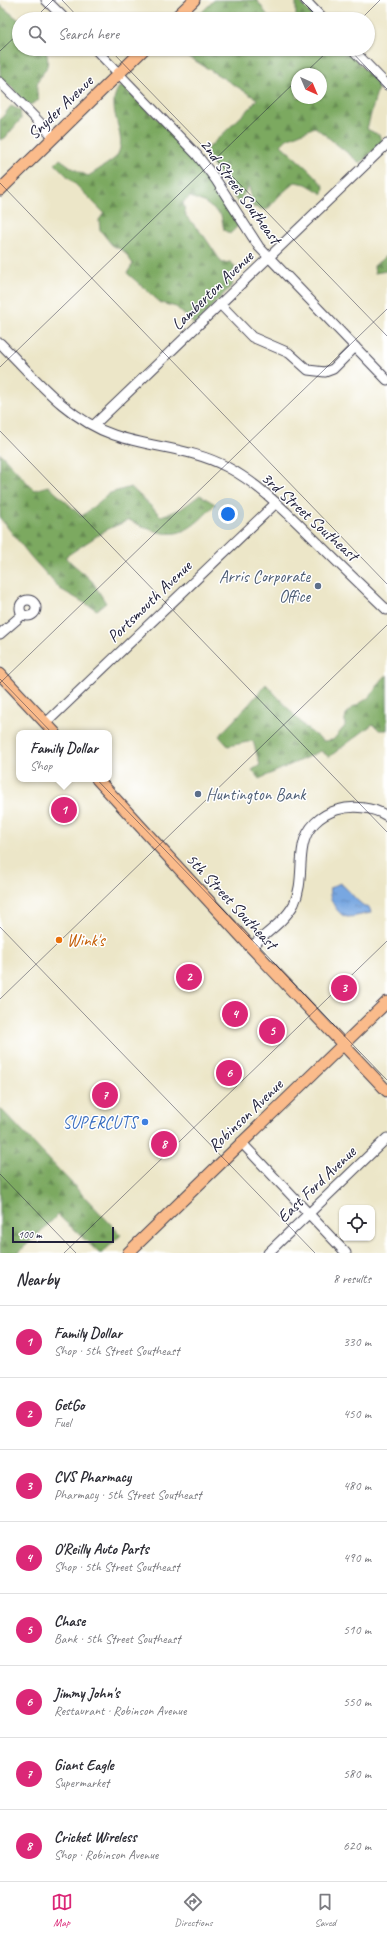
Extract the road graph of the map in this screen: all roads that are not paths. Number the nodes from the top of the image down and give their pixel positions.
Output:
1 (46, 0) edge
2 (194, 0) edge
3 (305, 0) edge
4 (58, 12) edge
5 (181, 12) edge
6 (316, 12) edge
7 (102, 56) edge
8 (137, 56) edge
9 (359, 56) edge
10 (119, 73) junction
11 (0, 82) edge
12 (387, 86) edge
13 (54, 137) junction
14 (387, 144) edge
15 (0, 190) edge
16 (269, 257) junction
17 (220, 304) junction
18 (0, 343) edge
19 (355, 347) junction
20 (387, 380) edge
21 (94, 425) junction
22 (276, 503) junction
23 (387, 610) edge
24 (22, 615) dead end
25 (0, 634) edge
26 (0, 674) edge
27 (46, 723) junction
28 (52, 730) edge
29 (100, 782) edge
30 (387, 816) edge
31 (251, 947) junction
32 (387, 1002) edge
33 (343, 1045) junction
34 (387, 1091) edge
35 (387, 1138) edge
36 (241, 1142) junction
37 (309, 1213) junction
38 (128, 1253) edge
39 (268, 1253) edge
40 (346, 1253) edge

1 - 4 street
2 - 5 main road
3 - 6 street
7 - 10 street, 2nd Street Southeast
8 - 10 main road, Snyder Avenue
9 - 12 street
10 - 13 main road, Snyder Avenue
10 - 16 street, 2nd Street Southeast
11 - 13 street
13 - 15 main road, Snyder Avenue
14 - 16 street, Lamberton Avenue
16 - 17 street, Lamberton Avenue
16 - 19 street, 2nd Street Southeast
17 - 19 street
17 - 21 street, Lamberton Avenue
18 - 21 street, 3rd Street Southeast
19 - 20 street, 2nd Street Southeast
21 - 22 street, 3rd Street Southeast
22 - 23 street, 3rd Street Southeast
22 - 27 street, Portsmouth Avenue
24 - 25 street
26 - 27 main road
27 - 28 main road
29 - 31 main road, 5th Street Southeast
30 - 31 street
31 - 33 main road, 5th Street Southeast
32 - 33 main road, Robinson Avenue
33 - 34 main road, 5th Street Southeast
33 - 36 main road, Robinson Avenue
35 - 37 street, East Ford Avenue
36 - 37 street
36 - 38 main road, Robinson Avenue
37 - 39 street, East Ford Avenue
37 - 40 street

